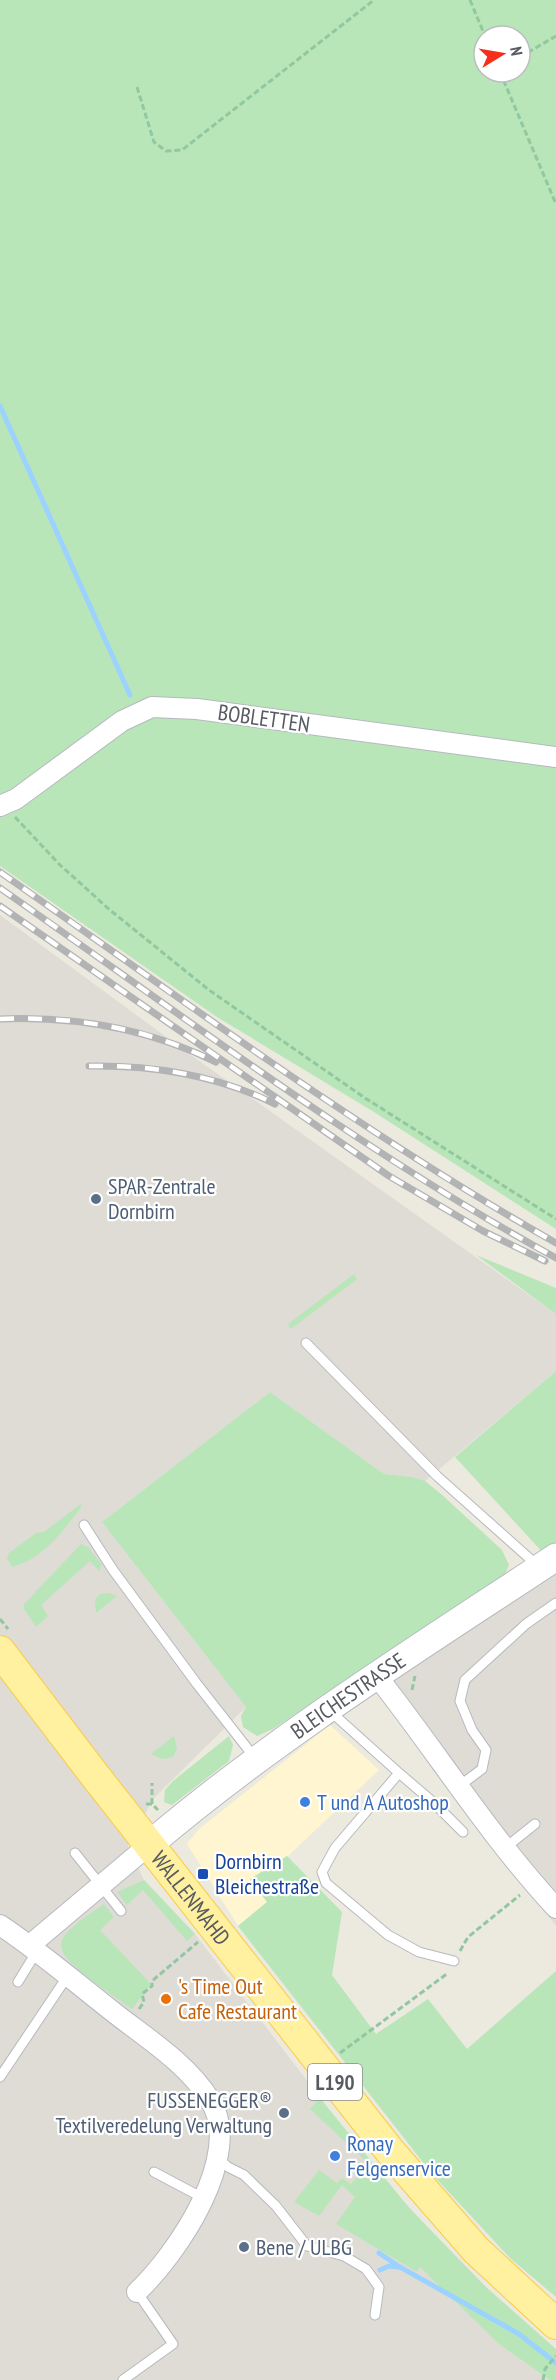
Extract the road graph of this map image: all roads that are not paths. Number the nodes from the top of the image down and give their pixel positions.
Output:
1 (556, 757) edge
2 (2, 805) edge
3 (306, 1343) dead end
4 (84, 1526) dead end
5 (548, 1562) edge
6 (556, 1603) edge
7 (0, 1652) edge
8 (376, 1675) junction
9 (328, 1709) junction
10 (256, 1760) junction
11 (399, 1773) junction
12 (458, 1787) junction
13 (535, 1824) dead end
14 (463, 1832) dead end
15 (149, 1845) junction
16 (505, 1848) junction
17 (75, 1853) dead end
18 (100, 1885) junction
19 (556, 1908) edge
20 (121, 1911) dead end
21 (1, 1928) edge
22 (34, 1948) junction
23 (454, 1961) road end
24 (67, 1977) junction
25 (18, 1982) dead end
26 (0, 2077) edge
27 (218, 2158) junction
28 (154, 2172) dead end
29 (206, 2199) junction
30 (137, 2292) joint
31 (375, 2315) dead end
32 (556, 2324) edge
33 (123, 2380) edge

1 - 2 street, BOBLETTEN
3 - 5 lane
4 - 10 lane
5 - 8 main road, BLEICHESTRASSE
6 - 12 lane
7 - 15 main road, WALLENMAHD / L190
8 - 9 main road, BLEICHESTRASSE
8 - 12 street
9 - 10 main road, BLEICHESTRASSE
9 - 11 lane
10 - 15 main road, BLEICHESTRASSE
11 - 14 lane
11 - 23 lane
12 - 16 street
13 - 16 lane
15 - 18 street
15 - 32 main road, WALLENMAHD / L190
16 - 19 street
17 - 18 lane
18 - 20 lane
18 - 22 street
21 - 22 street
22 - 24 street
22 - 25 lane
24 - 26 lane
24 - 27 street
27 - 29 street
27 - 31 lane
28 - 29 lane
29 - 30 street
30 - 33 lane

